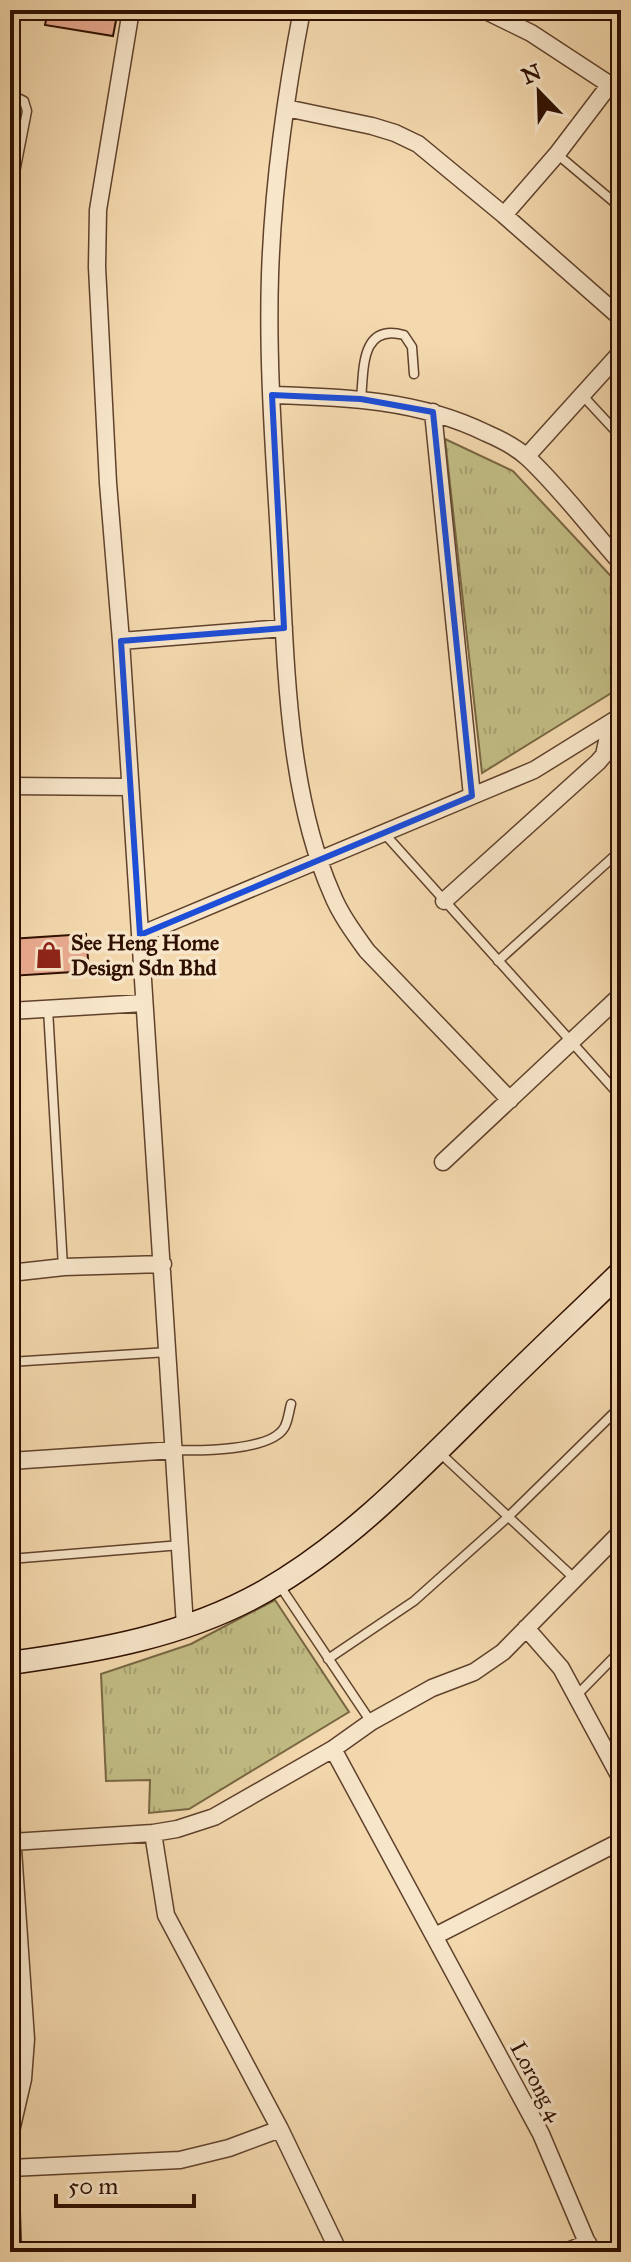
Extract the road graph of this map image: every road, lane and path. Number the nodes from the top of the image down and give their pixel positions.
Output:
1 (131, 10) edge
2 (302, 10) edge
3 (484, 10) edge
4 (616, 88) edge
5 (10, 94) edge
6 (286, 108) junction
7 (557, 154) junction
8 (10, 198) edge
9 (621, 208) edge
10 (504, 215) junction
11 (621, 318) edge
12 (621, 352) edge
13 (414, 374) dead end
14 (272, 395) junction
15 (582, 395) junction
16 (361, 399) junction
17 (433, 412) junction
18 (621, 437) edge
19 (527, 456) junction
20 (621, 563) edge
21 (284, 628) junction
22 (121, 641) junction
23 (616, 720) edge
24 (10, 786) edge
25 (130, 787) junction
26 (472, 796) junction
27 (382, 832) junction
28 (621, 850) edge
29 (320, 859) junction
30 (444, 901) junction
31 (140, 935) junction
32 (498, 961) junction
33 (621, 995) edge
34 (144, 1003) junction
35 (48, 1009) junction
36 (10, 1011) edge
37 (571, 1042) junction
38 (621, 1097) edge
39 (510, 1100) junction
40 (443, 1162) dead end
41 (163, 1264) junction
42 (64, 1267) junction
43 (621, 1272) edge
44 (10, 1273) edge
45 (168, 1352) junction
46 (10, 1362) edge
47 (291, 1404) dead end
48 (621, 1406) edge
49 (174, 1450) junction
50 (439, 1451) junction
51 (10, 1461) edge
52 (508, 1517) junction
53 (621, 1532) edge
54 (181, 1545) junction
55 (10, 1559) edge
56 (574, 1578) junction
57 (278, 1583) junction
58 (185, 1626) junction
59 (526, 1628) junction
60 (621, 1650) edge
61 (328, 1659) junction
62 (10, 1663) edge
63 (578, 1694) junction
64 (371, 1722) junction
65 (333, 1749) junction
66 (620, 1774) edge
67 (10, 1806) edge
68 (153, 1833) junction
69 (621, 1841) edge
70 (12, 1842) junction
71 (435, 1936) junction
72 (15, 1954) edge
73 (280, 2129) junction
74 (11, 2131) edge
75 (10, 2168) edge
76 (590, 2247) edge
77 (13, 2252) edge
78 (339, 2252) edge
79 (565, 2252) edge

1 - 22 street
2 - 6 street
3 - 4 street
4 - 7 street
5 - 8 lane
6 - 10 street
6 - 14 street
7 - 9 lane
7 - 10 street
10 - 11 street
12 - 15 street
13 - 16 lane
14 - 16 street
14 - 21 street
15 - 18 lane
15 - 19 street
16 - 17 street
17 - 19 street
17 - 26 street
19 - 20 street
21 - 22 street
21 - 29 street
22 - 25 street
23 - 26 street
23 - 30 street
24 - 25 street
25 - 31 street
26 - 27 street
27 - 29 street
27 - 30 lane
28 - 32 lane
29 - 31 street
29 - 39 street
30 - 32 lane
31 - 34 street
32 - 37 lane
33 - 37 street
34 - 35 street
34 - 41 street
35 - 36 street
35 - 42 lane
37 - 38 lane
37 - 39 street
39 - 40 street
41 - 42 street
41 - 45 street
42 - 44 street
43 - 50 street
45 - 46 lane
45 - 49 street
47 - 49 lane
48 - 52 lane
49 - 51 street
49 - 54 street
50 - 52 lane
50 - 57 street
52 - 56 lane
52 - 61 lane
53 - 56 street
54 - 55 lane
54 - 58 street
56 - 59 street
57 - 58 street
57 - 61 lane
58 - 62 street
59 - 63 street
59 - 64 street
60 - 63 lane
61 - 64 lane
63 - 66 street
64 - 65 street
65 - 68 street
65 - 71 street, Lorong 4
67 - 70 street
68 - 70 street
68 - 73 street
69 - 71 street
70 - 72 street
71 - 76 street, Lorong 4
72 - 74 street
73 - 75 street
73 - 78 street
74 - 75 street
75 - 77 street
76 - 79 street

